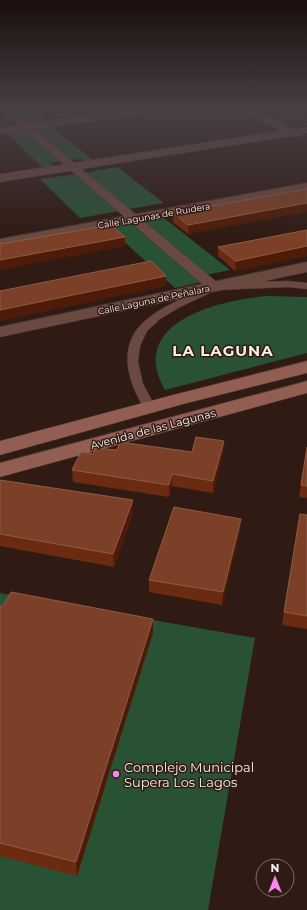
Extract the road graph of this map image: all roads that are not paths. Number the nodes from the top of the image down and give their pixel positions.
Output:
1 (54, 151) edge
2 (173, 151) edge
3 (72, 167) junction
4 (0, 178) edge
5 (307, 187) edge
6 (134, 220) junction
7 (0, 243) edge
8 (307, 267) edge
9 (307, 286) edge
10 (214, 287) junction
11 (0, 332) edge
12 (307, 367) edge
13 (307, 387) edge
14 (150, 408) junction
15 (0, 448) edge
16 (0, 470) edge

1 - 3 street
2 - 3 street
3 - 4 street
3 - 6 street
5 - 6 street, Calle Lagunas de Ruidera
6 - 7 street, Calle Lagunas de Ruidera
6 - 10 street
8 - 10 street, Calle Laguna de Peñalara
9 - 10 lane
10 - 11 street, Calle Laguna de Peñalara
10 - 14 lane
12 - 14 main road, Avenida de las Lagunas
13 - 16 main road, Avenida de las Lagunas
14 - 15 main road, Avenida de las Lagunas

